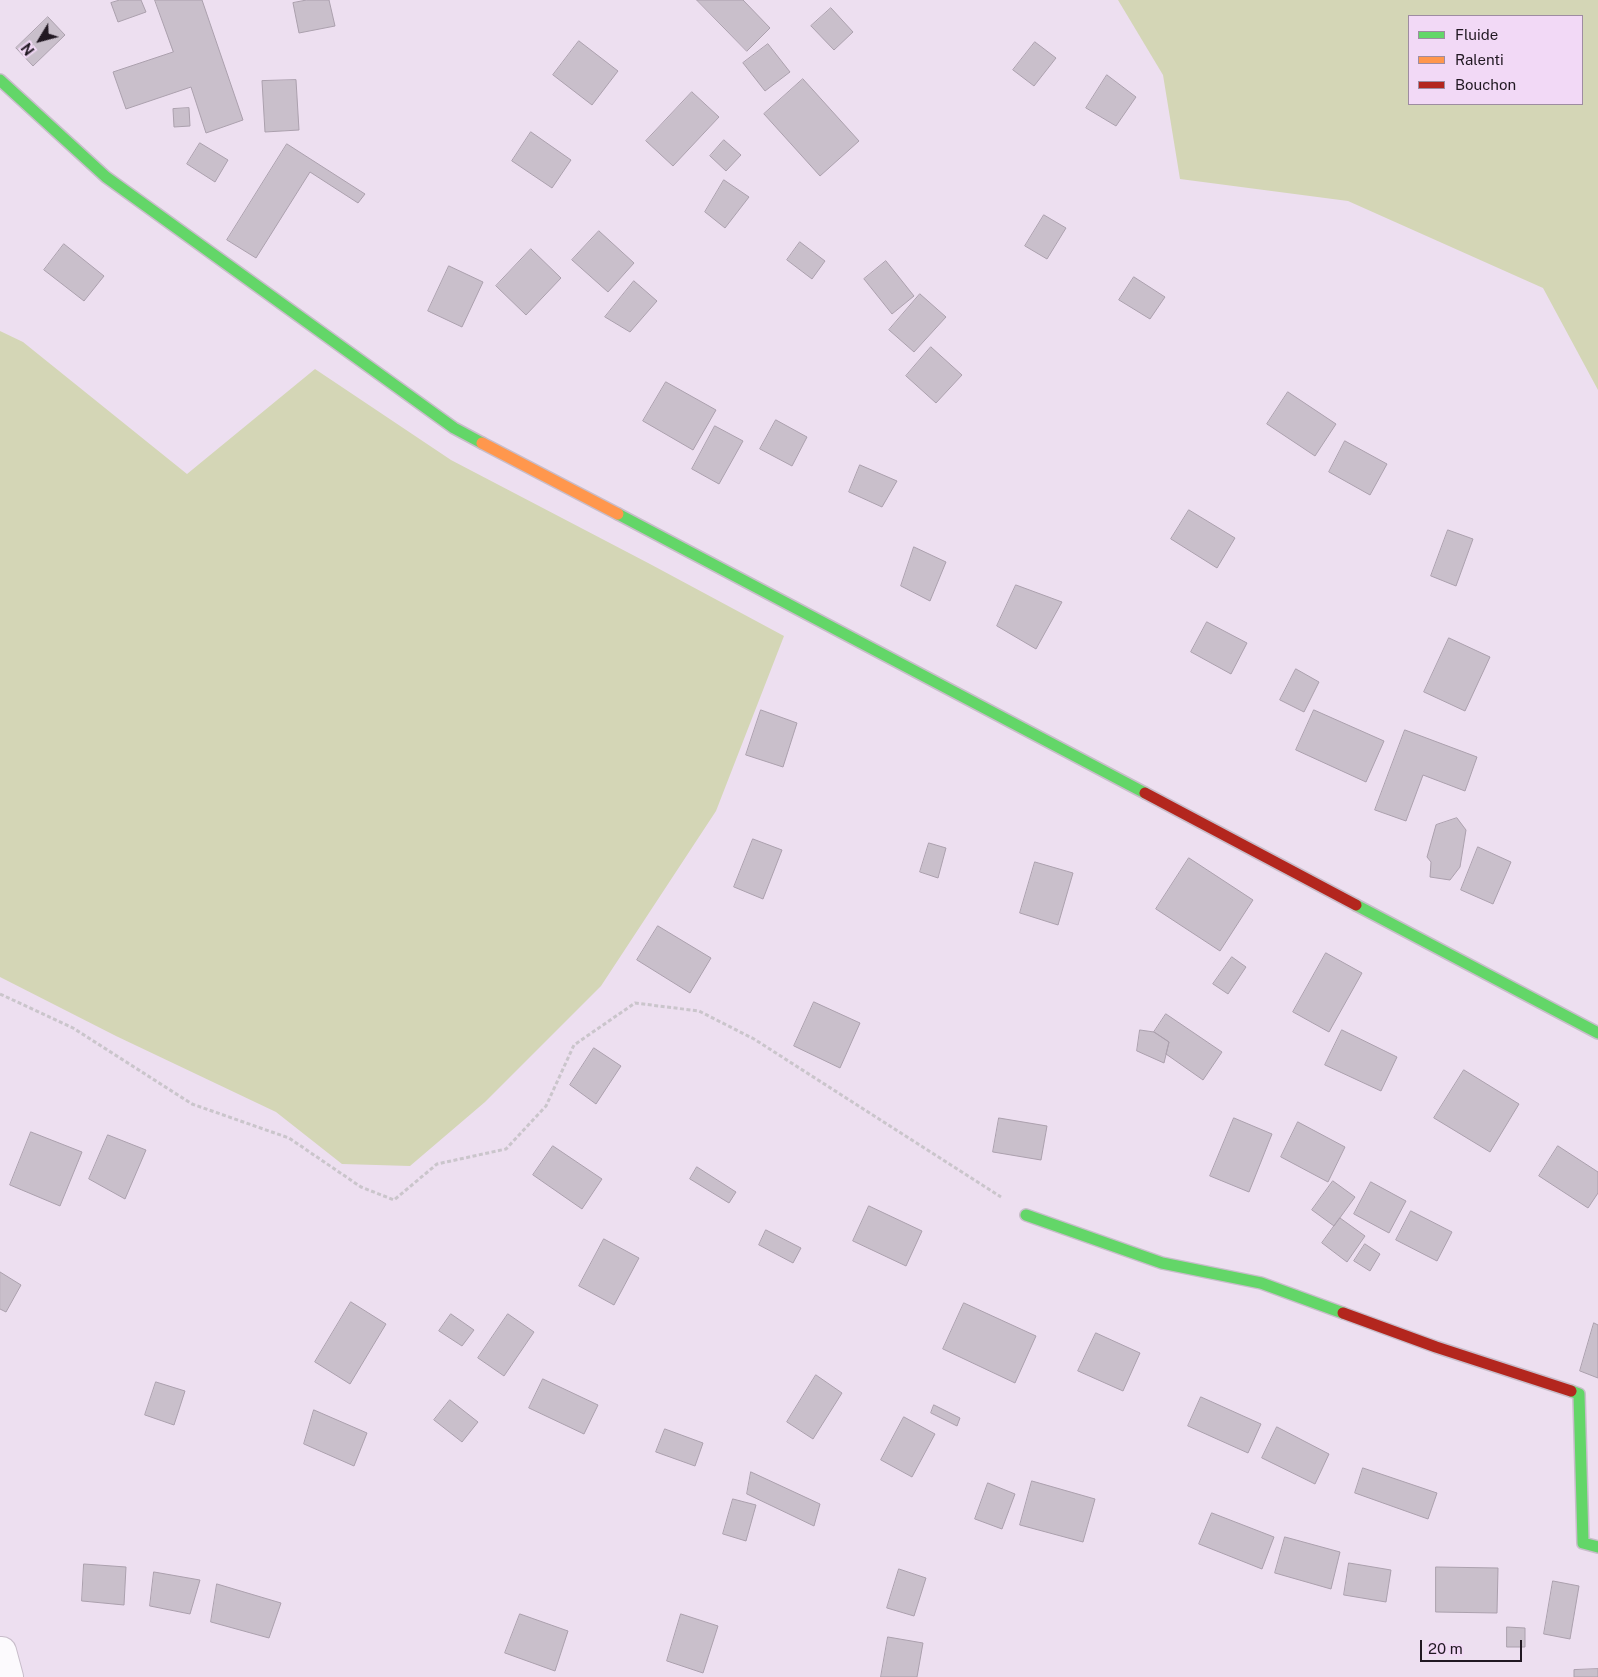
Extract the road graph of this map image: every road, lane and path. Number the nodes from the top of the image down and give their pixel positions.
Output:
1 (0, 80) edge
2 (0, 994) edge
3 (1598, 1034) edge
4 (1026, 1215) joint
5 (1598, 1547) edge
6 (0, 1650) edge
7 (10, 1677) edge

1 - 3 street
2 - 4 path
4 - 5 street
6 - 7 street

